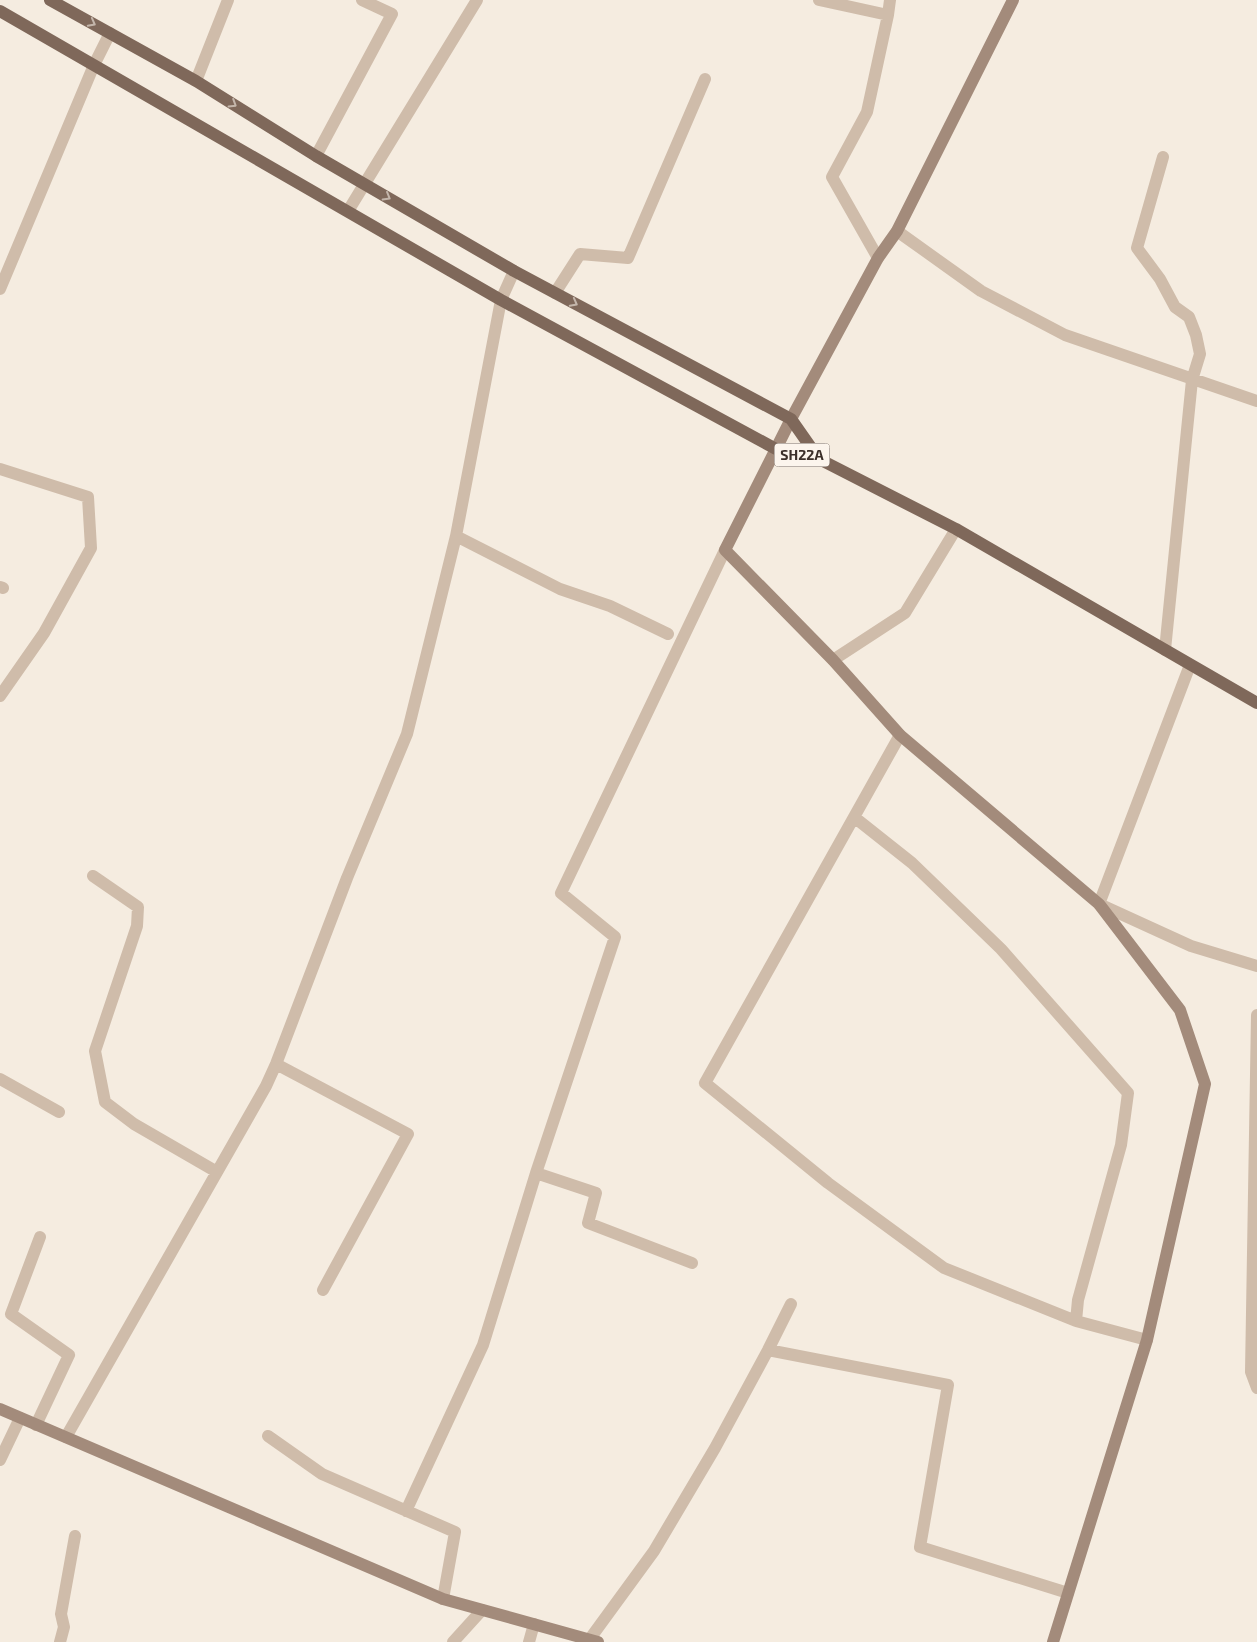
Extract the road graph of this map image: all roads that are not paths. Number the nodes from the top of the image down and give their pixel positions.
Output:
1 (50, 0) edge
2 (228, 0) edge
3 (362, 0) edge
4 (477, 0) edge
5 (819, 0) edge
6 (890, 0) edge
7 (1013, 0) edge
8 (0, 11) edge
9 (888, 15) junction
10 (110, 32) junction
11 (94, 65) junction
12 (705, 79) dead end
13 (196, 81) junction
14 (316, 156) junction
15 (1163, 157) dead end
16 (365, 184) junction
17 (348, 211) junction
18 (897, 231) junction
19 (878, 258) junction
20 (514, 271) junction
21 (0, 289) edge
22 (555, 293) junction
23 (500, 300) junction
24 (1192, 380) junction
25 (1257, 401) edge
26 (791, 419) junction
27 (776, 449) junction
28 (819, 459) junction
29 (0, 469) edge
30 (956, 529) junction
31 (456, 536) junction
32 (725, 550) junction
33 (668, 634) dead end
34 (1165, 650) junction
35 (833, 660) junction
36 (1190, 665) junction
37 (0, 696) edge
38 (1257, 703) edge
39 (900, 735) junction
40 (854, 818) junction
41 (93, 876) dead end
42 (1100, 904) junction
43 (1257, 966) edge
44 (1257, 1015) edge
45 (276, 1064) junction
46 (0, 1079) edge
47 (59, 1112) dead end
48 (217, 1172) junction
49 (536, 1173) junction
50 (40, 1238) dead end
51 (692, 1263) dead end
52 (323, 1290) dead end
53 (791, 1304) dead end
54 (1076, 1321) junction
55 (1148, 1340) junction
56 (768, 1350) junction
57 (1257, 1388) edge
58 (0, 1409) edge
59 (20, 1418) junction
60 (36, 1425) junction
61 (268, 1436) dead end
62 (66, 1437) junction
63 (0, 1460) edge
64 (406, 1511) junction
65 (74, 1536) dead end
66 (1068, 1593) junction
67 (443, 1600) junction
68 (482, 1610) junction
69 (534, 1624) junction
70 (594, 1641) edge
71 (60, 1642) edge
72 (453, 1642) edge
73 (529, 1642) edge
74 (1053, 1642) edge

1 -> 10 main road, SH22A
2 - 13 street
3 - 14 street
4 - 16 street
5 - 9 street
6 - 9 street
7 - 18 street
8 - 11 main road, SH22A
9 - 19 street
10 - 11 street
10 - 13 main road, SH22A
11 - 17 main road, SH22A
11 - 21 street
12 - 22 street
13 -> 14 main road, SH22A
14 - 16 main road, SH22A
15 - 24 street
16 - 17 street
16 -> 20 main road, SH22A
17 - 23 main road, SH22A
18 - 19 street
18 - 24 street
19 - 26 street
20 - 22 main road, SH22A
20 - 23 street
22 -> 26 main road, SH22A
23 - 27 main road, SH22A
23 - 31 street
24 - 25 street
24 - 34 street
26 - 27 street
26 - 28 main road, SH22A
27 - 28 main road, SH22A
27 - 32 street
28 - 30 main road, SH22A
29 - 37 street
30 - 34 main road, SH22A
30 - 35 street
31 - 33 street
31 - 45 street
32 - 35 street
32 - 49 street
34 - 36 main road, SH22A
35 - 39 street
36 - 38 main road, SH22A
36 - 42 street
39 - 40 street
39 - 42 street
40 - 54 street
40 - 54 street
41 - 48 street
42 - 43 street
42 - 55 street
44 - 57 street
45 - 48 street
45 - 52 street
46 - 47 street
48 - 62 street
49 - 51 street
49 - 64 street
50 - 60 street
53 - 56 street
54 - 55 street
55 - 66 street
56 - 66 street
56 - 70 street
58 - 59 street
59 - 60 street
59 - 63 street
60 - 62 street
61 - 64 street
62 - 67 street
64 - 67 street
65 - 71 street
66 - 74 street
67 - 68 street
68 - 69 street
68 - 72 street
69 - 70 street
69 - 73 street

